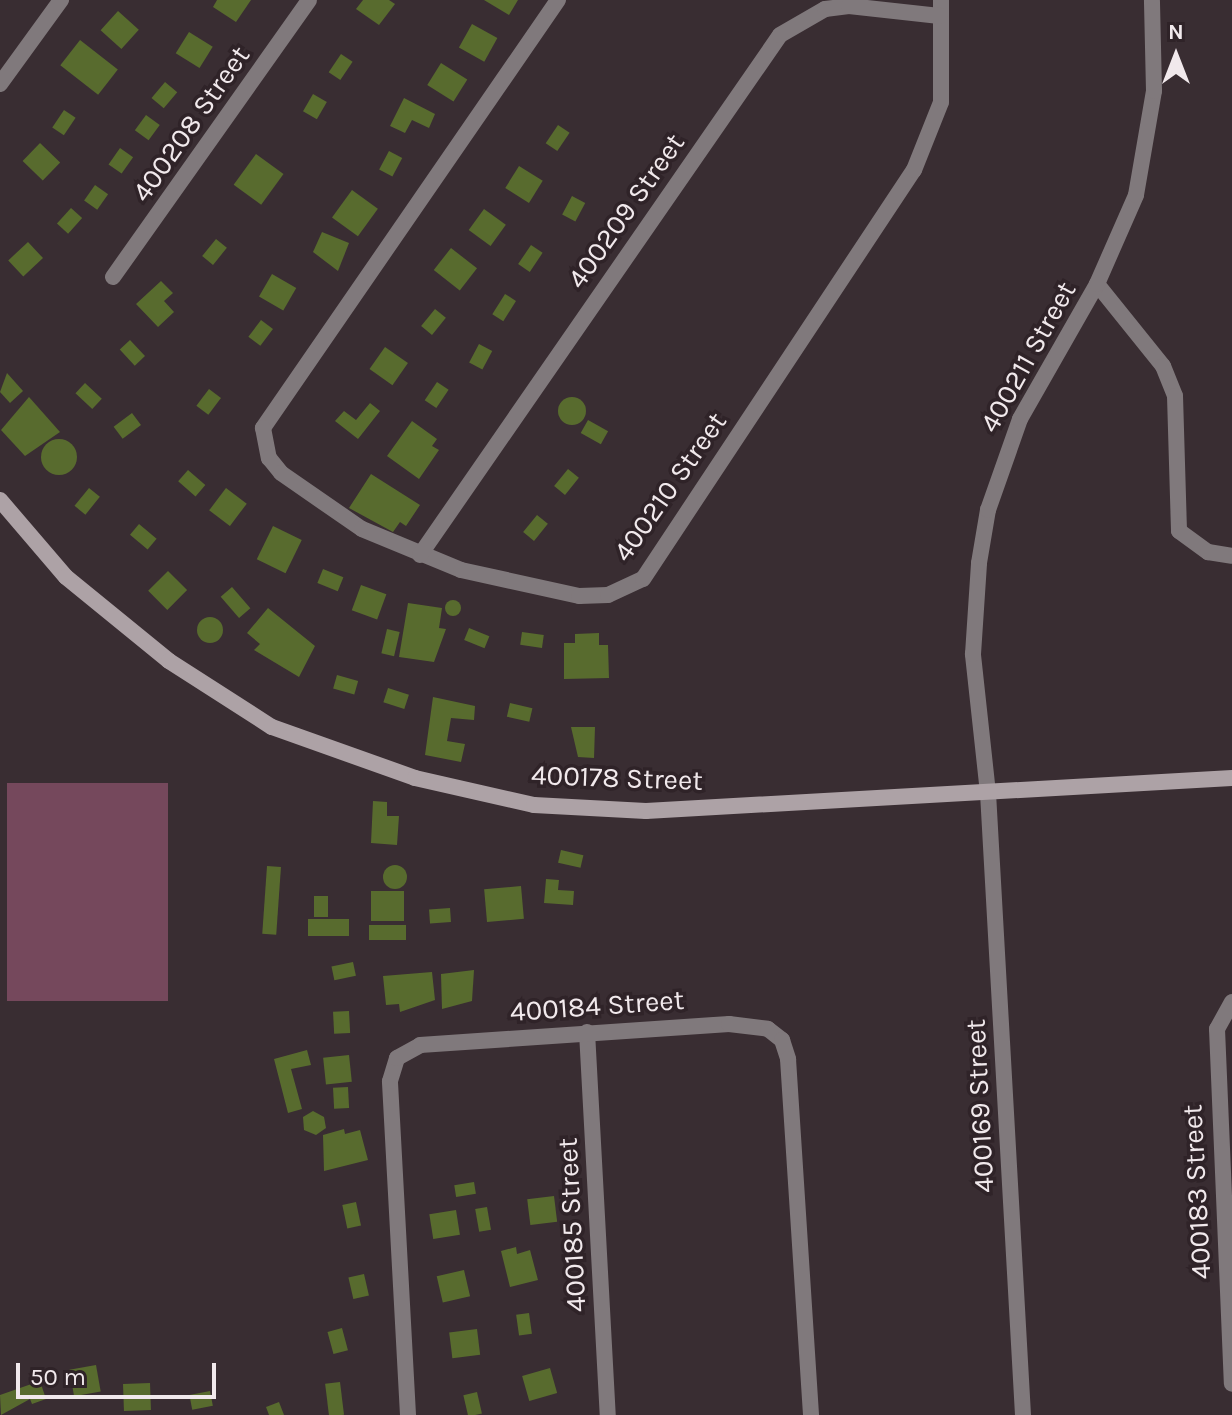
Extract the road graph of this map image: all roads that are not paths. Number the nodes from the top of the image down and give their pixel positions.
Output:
1 (61, 0) edge
2 (309, 0) edge
3 (558, 0) edge
4 (1152, 0) edge
5 (940, 8) edge
6 (0, 84) edge
7 (113, 277) dead end
8 (1097, 284) junction
9 (0, 500) edge
10 (420, 555) junction
11 (1232, 556) edge
12 (1232, 778) edge
13 (988, 793) junction
14 (1232, 1002) edge
15 (587, 1032) junction
16 (1232, 1384) edge
17 (408, 1415) edge
18 (608, 1415) edge
19 (811, 1415) edge
20 (1023, 1415) edge

1 - 6 street
2 - 7 street, 400208 Street
3 - 10 street, 400210 Street
4 - 8 street, 400211 Street
5 - 10 street, 400209 Street
5 - 10 street, 400210 Street
8 - 11 street
8 - 13 street, 400211 Street
9 - 13 street, 400178 Street
12 - 13 street, 400178 Street
13 - 20 street, 400169 Street
14 - 16 street, 400183 Street
15 - 17 street, 400184 Street
15 - 18 street, 400185 Street
15 - 19 street, 400184 Street

